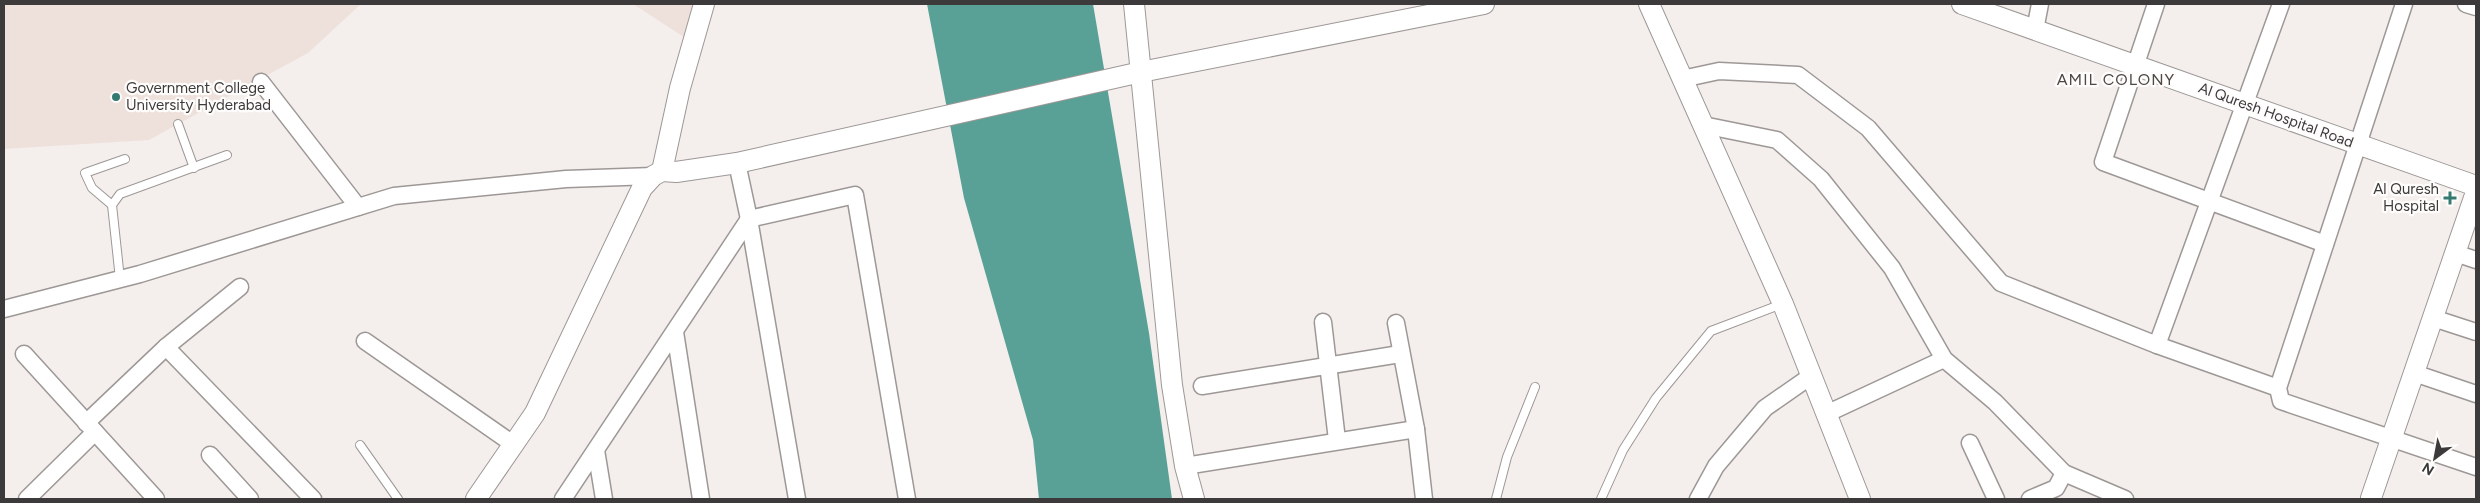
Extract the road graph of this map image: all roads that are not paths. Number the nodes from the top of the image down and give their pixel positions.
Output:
1 (704, 4) edge
2 (1134, 4) edge
3 (1484, 4) edge
4 (1648, 4) edge
5 (1962, 4) edge
6 (2040, 4) edge
7 (2156, 4) edge
8 (2281, 4) edge
9 (2404, 4) edge
10 (2466, 4) edge
11 (2476, 7) edge
12 (2035, 30) junction
13 (2134, 65) junction
14 (1141, 72) junction
15 (1682, 79) junction
16 (261, 82) dead end
17 (2245, 104) junction
18 (178, 124) dead end
19 (1703, 125) junction
20 (2357, 144) junction
21 (227, 156) dead end
22 (126, 158) dead end
23 (737, 163) junction
24 (194, 168) junction
25 (658, 174) junction
26 (2476, 186) edge
27 (2476, 192) edge
28 (2210, 200) junction
29 (112, 205) junction
30 (358, 207) junction
31 (749, 219) junction
32 (2325, 244) junction
33 (2456, 253) junction
34 (2476, 260) edge
35 (120, 279) junction
36 (240, 287) dead end
37 (1783, 304) junction
38 (4, 309) edge
39 (2433, 318) junction
40 (1323, 322) dead end
41 (1396, 323) dead end
42 (675, 332) junction
43 (2476, 332) edge
44 (365, 342) dead end
45 (2157, 345) junction
46 (166, 347) junction
47 (24, 354) dead end
48 (1400, 354) junction
49 (1944, 359) junction
50 (1328, 366) junction
51 (2414, 373) junction
52 (1811, 376) junction
53 (1202, 386) dead end
54 (1535, 387) dead end
55 (2278, 388) junction
56 (2476, 394) edge
57 (1826, 414) junction
58 (91, 427) junction
59 (1416, 429) junction
60 (2391, 438) junction
61 (1337, 440) junction
62 (1970, 443) dead end
63 (360, 444) dead end
64 (513, 444) junction
65 (596, 450) junction
66 (210, 455) dead end
67 (1185, 466) junction
68 (2476, 467) edge
69 (2064, 473) junction
70 (2058, 494) edge
71 (27, 499) edge
72 (156, 499) edge
73 (250, 499) edge
74 (313, 499) edge
75 (398, 499) edge
76 (476, 499) edge
77 (563, 499) edge
78 (604, 499) edge
79 (701, 499) edge
80 (798, 499) edge
81 (907, 499) edge
82 (1194, 499) edge
83 (1424, 499) edge
84 (1496, 499) edge
85 (1601, 499) edge
86 (1698, 499) edge
87 (1860, 499) edge
88 (1996, 499) edge
89 (2030, 499) edge
90 (2125, 499) edge
91 (2372, 499) edge

1 - 25 street
2 - 14 street
3 - 14 street
4 - 15 street
5 - 12 street, Al Quresh Hospital Road
6 - 12 street
7 - 13 street
8 - 17 street
9 - 20 street
10 - 11 street
12 - 13 street, Al Quresh Hospital Road
13 - 17 street, Al Quresh Hospital Road
13 - 28 street
14 - 23 street
14 - 67 street
15 - 19 street
15 - 45 street
16 - 30 street
17 - 20 street, Al Quresh Hospital Road
17 - 28 street
18 - 24 lane
19 - 37 street
19 - 49 street
20 - 26 street, Al Quresh Hospital Road
20 - 32 street
21 - 24 lane
22 - 29 lane
23 - 25 street
23 - 31 street
24 - 29 lane
25 - 30 street
25 - 64 street
27 - 33 street
28 - 32 street
28 - 45 street
29 - 35 lane
30 - 35 street
31 - 42 street
31 - 80 street
31 - 81 street
32 - 55 street
33 - 34 street
33 - 39 street
35 - 38 street
36 - 46 street
37 - 52 street
37 - 85 lane
39 - 43 street
39 - 51 street
40 - 50 street
41 - 48 street
42 - 65 street
42 - 79 street
44 - 64 street
45 - 55 street
46 - 58 street
46 - 74 street
47 - 58 street
48 - 50 street
48 - 59 street
49 - 57 street
49 - 69 street
50 - 53 street
50 - 61 street
51 - 56 street
51 - 60 street
52 - 57 street
52 - 86 street
54 - 84 lane
55 - 60 street
57 - 87 street
58 - 71 street
58 - 72 street
59 - 61 street
59 - 83 street
60 - 68 street
60 - 91 street
61 - 67 street
62 - 88 street
63 - 75 lane
64 - 76 street
65 - 77 street
65 - 78 street
66 - 73 street
67 - 82 street
69 - 70 street
69 - 90 street
70 - 89 street

